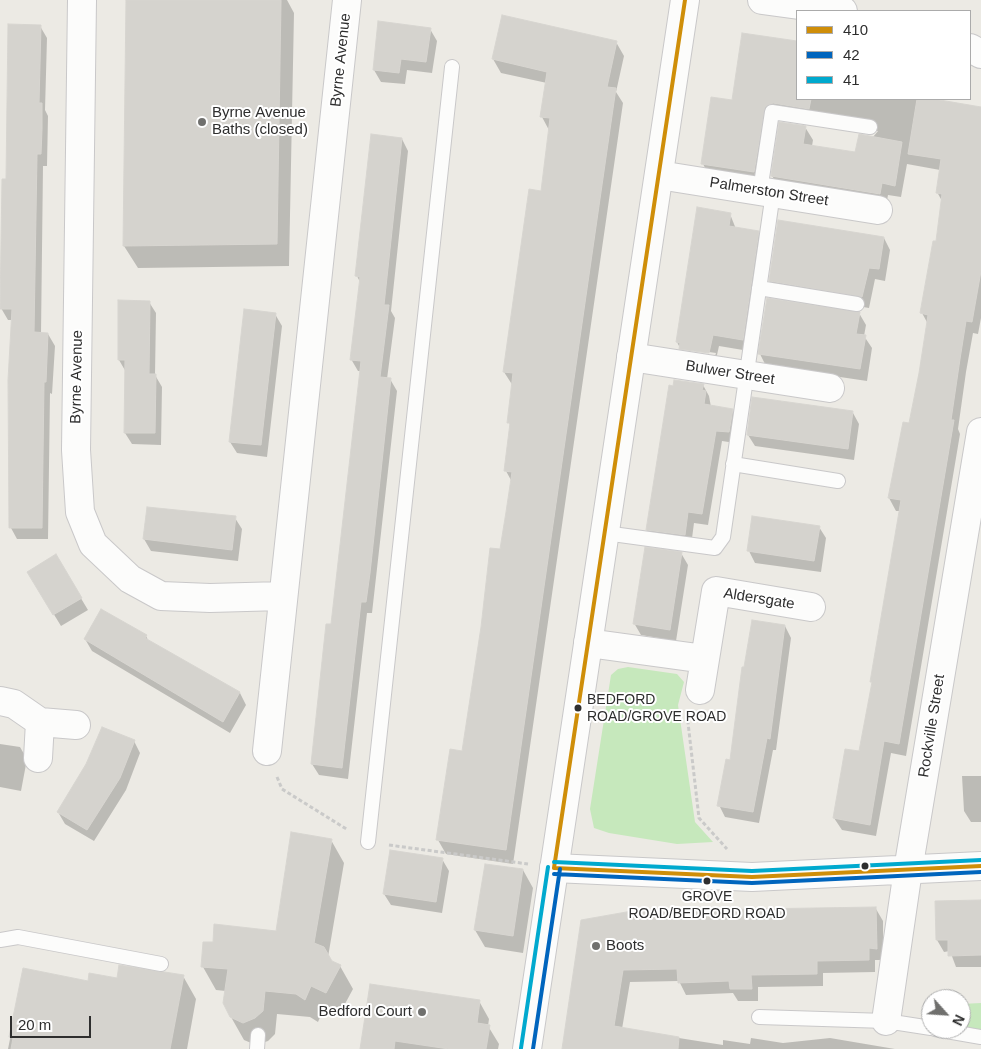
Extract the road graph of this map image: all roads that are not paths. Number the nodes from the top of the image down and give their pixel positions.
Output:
1 (82, 0) edge
2 (347, 0) edge
3 (685, 0) edge
4 (762, 0) edge
5 (836, 10) edge
6 (452, 67) dead end
7 (870, 127) dead end
8 (659, 175) junction
9 (767, 192) junction
10 (878, 210) dead end
11 (759, 288) junction
12 (857, 304) dead end
13 (631, 357) junction
14 (746, 375) junction
15 (830, 388) dead end
16 (981, 432) edge
17 (733, 464) junction
18 (838, 481) dead end
19 (605, 534) junction
20 (282, 596) junction
21 (811, 607) dead end
22 (588, 643) junction
23 (705, 659) junction
24 (700, 690) road end
25 (0, 701) edge
26 (40, 722) junction
27 (76, 725) dead end
28 (267, 751) road end
29 (38, 758) dead end
30 (368, 842) road end
31 (981, 866) edge
32 (554, 868) junction
33 (908, 870) junction
34 (0, 940) edge
35 (161, 964) dead end
36 (759, 1017) dead end
37 (886, 1021) junction
38 (921, 1026) edge
39 (527, 1049) edge

1 - 20 street, Byrne Avenue
2 - 20 street, Byrne Avenue
3 - 8 street
4 - 5 street
6 - 30 lane
7 - 9 lane
8 - 9 street, Palmerston Street
8 - 13 street
9 - 10 street, Palmerston Street
9 - 11 lane
11 - 12 lane
11 - 14 lane
13 - 14 street, Bulwer Street
13 - 19 street
14 - 15 street, Bulwer Street
14 - 17 lane
16 - 33 street, Rockville Street
17 - 18 lane
17 - 19 lane
19 - 22 street
20 - 28 street, Byrne Avenue
21 - 23 street, Aldersgate
22 - 23 street
22 - 32 street
23 - 24 street, Aldersgate
25 - 26 street
26 - 27 street
26 - 29 street
31 - 33 street
32 - 33 street
32 - 39 street
33 - 37 street, Rockville Street
34 - 35 lane
36 - 37 lane
37 - 38 lane

